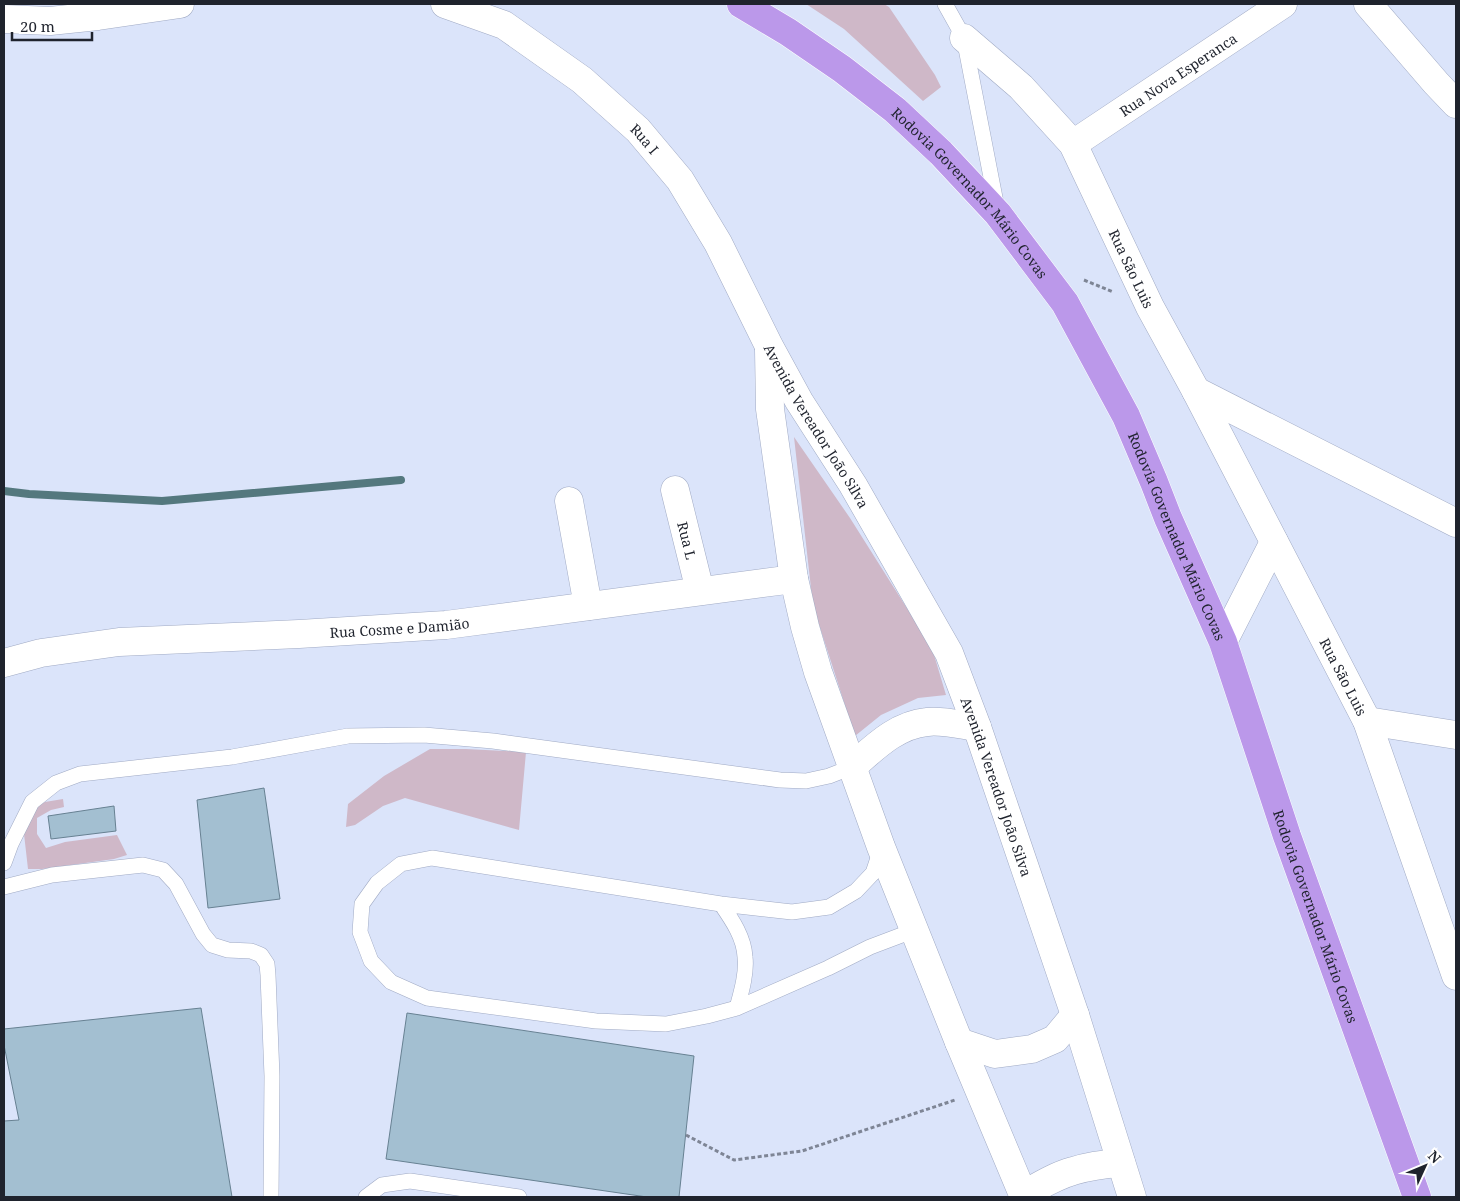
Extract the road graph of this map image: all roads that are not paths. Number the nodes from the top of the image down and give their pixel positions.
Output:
1 (180, 4) edge
2 (445, 4) edge
3 (741, 4) edge
4 (945, 4) edge
5 (1283, 4) edge
6 (1368, 4) edge
7 (4, 19) edge
8 (964, 38) junction
9 (1456, 104) edge
10 (1073, 144) junction
11 (998, 214) junction
12 (769, 346) junction
13 (1196, 391) junction
14 (675, 490) dead end
15 (569, 500) dead end
16 (1456, 523) edge
17 (1274, 542) junction
18 (794, 579) junction
19 (700, 592) junction
20 (588, 606) junction
21 (1223, 642) junction
22 (4, 663) edge
23 (1367, 722) junction
24 (977, 727) junction
25 (1456, 735) edge
26 (852, 767) junction
27 (882, 847) junction
28 (4, 863) edge
29 (4, 887) edge
30 (721, 904) junction
31 (915, 930) junction
32 (1456, 976) edge
33 (737, 1008) junction
34 (1075, 1015) junction
35 (959, 1042) junction
36 (1121, 1163) junction
37 (1021, 1196) edge
38 (271, 1197) edge
39 (366, 1197) edge
40 (519, 1197) edge
41 (1132, 1197) edge
42 (1417, 1197) edge

1 - 7 street
2 - 12 street, Rua I
3 - 11 highway, Rodovia Governador Mário Covas
4 - 8 lane
5 - 10 street, Rua Nova Esperanca
6 - 9 street
8 - 10 street, Rua São Luis
8 - 11 lane
10 - 13 street, Rua São Luis
11 - 21 highway, Rodovia Governador Mário Covas
12 - 18 street, Avenida Vereador João Silva
12 - 24 street, Avenida Vereador João Silva
13 - 16 street
13 - 17 street, Rua São Luis
14 - 19 street, Rua L
15 - 20 street
17 - 21 street
17 - 23 street, Rua São Luis
18 - 19 street, Rua Cosme e Damião
18 - 26 street, Avenida Vereador João Silva
19 - 20 street, Rua Cosme e Damião
20 - 22 street, Rua Cosme e Damião
21 - 42 highway, Rodovia Governador Mário Covas
23 - 25 street
23 - 32 street, Rua São Luis
24 - 26 street
24 - 34 street, Avenida Vereador João Silva
26 - 27 street, Avenida Vereador João Silva
26 - 28 lane
27 - 30 lane
27 - 31 street, Avenida Vereador João Silva
29 - 38 lane
30 - 33 lane
30 - 33 lane
31 - 33 lane
31 - 35 street, Avenida Vereador João Silva
34 - 35 street
34 - 36 street, Avenida Vereador João Silva
35 - 37 street, Avenida Vereador João Silva
36 - 37 street
36 - 41 street, Avenida Vereador João Silva
39 - 40 lane

